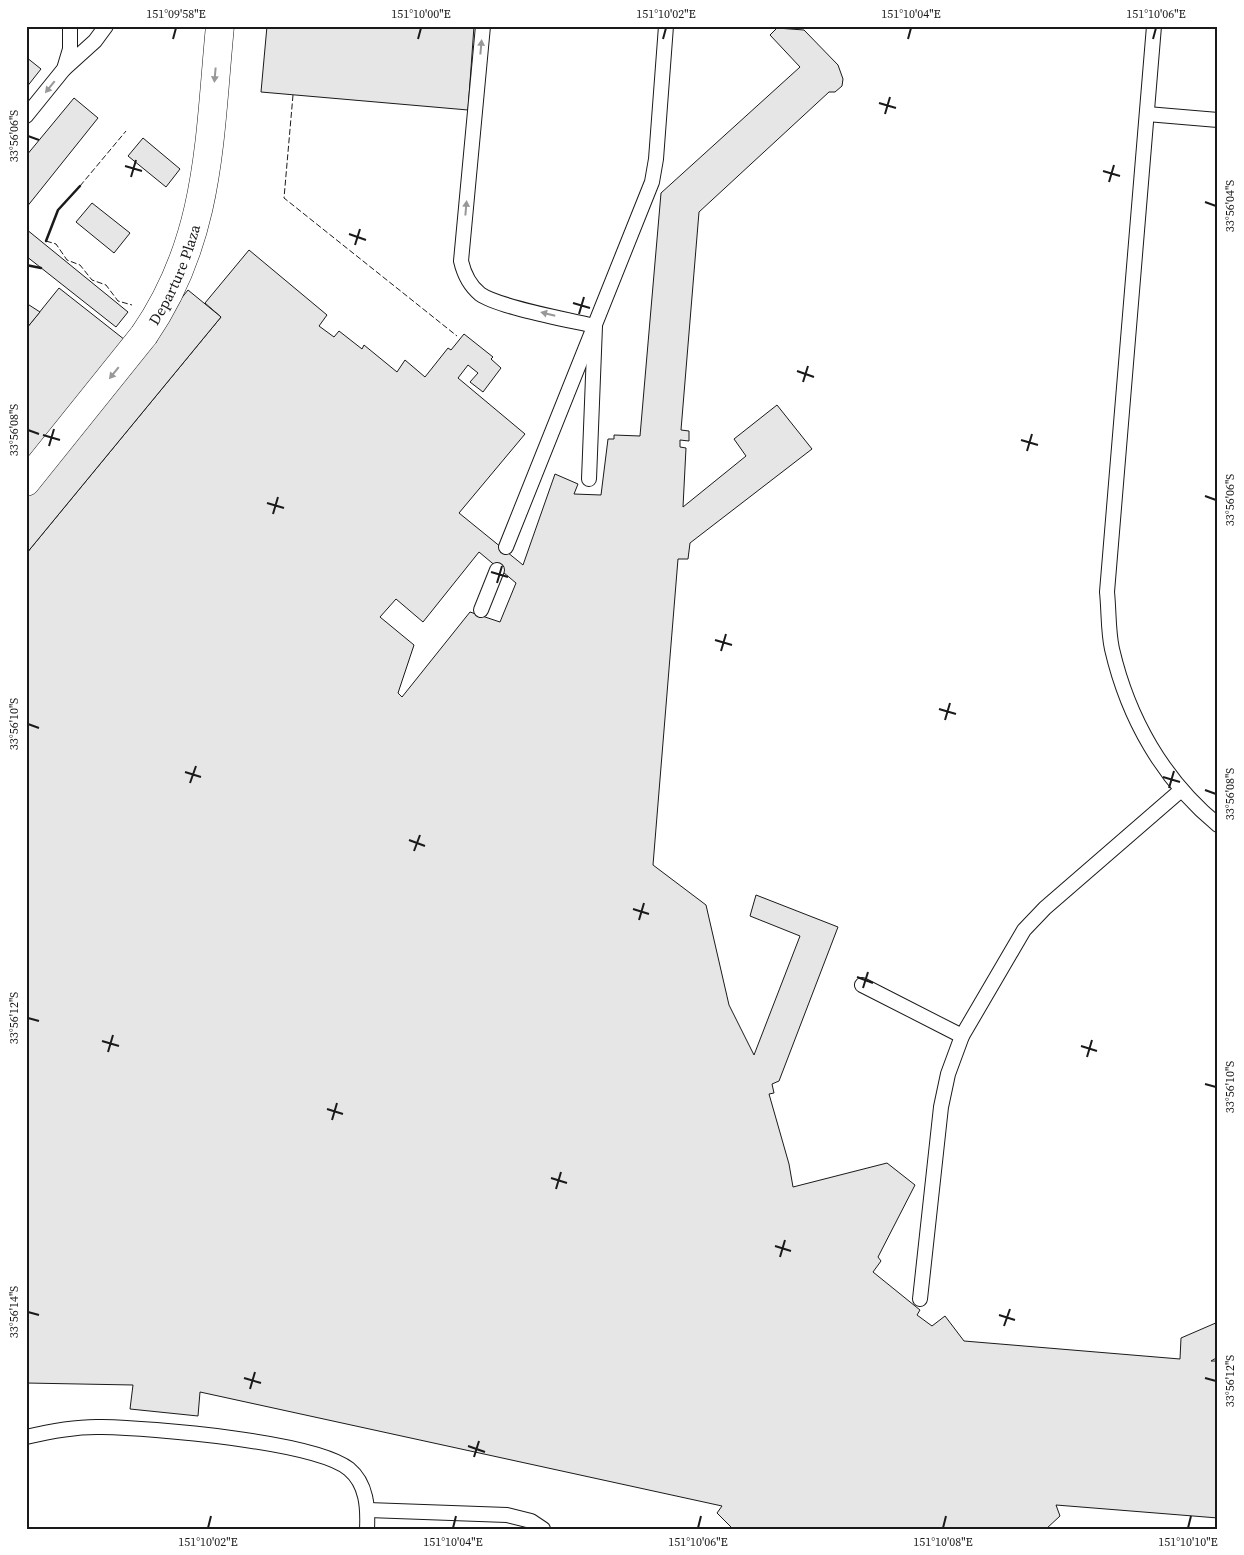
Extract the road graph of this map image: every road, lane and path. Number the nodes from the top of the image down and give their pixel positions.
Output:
1 (70, 26) edge
2 (106, 26) edge
3 (220, 26) edge
4 (483, 26) edge
5 (666, 26) edge
6 (1154, 26) edge
7 (64, 70) junction
8 (1147, 114) junction
9 (26, 116) edge
10 (1218, 120) edge
11 (595, 326) junction
12 (589, 479) dead end
13 (26, 482) edge
14 (506, 547) dead end
15 (497, 570) dead end
16 (481, 610) dead end
17 (1180, 791) junction
18 (1218, 825) edge
19 (862, 985) dead end
20 (962, 1036) junction
21 (920, 1299) dead end
22 (26, 1437) edge
23 (368, 1510) junction
24 (367, 1529) edge
25 (542, 1529) edge

1 - 7 lane
2 - 7 lane
3 -> 13 street, Departure Plaza, bridge
11 -> 4 lane
5 - 11 lane
6 - 8 lane
7 -> 9 lane
8 - 10 lane
8 - 17 lane
11 - 12 lane
11 - 14 lane
15 - 16 lane
17 - 18 lane
17 - 20 lane
19 - 20 lane
20 - 21 lane
22 - 23 lane
23 - 24 lane
23 - 25 lane

